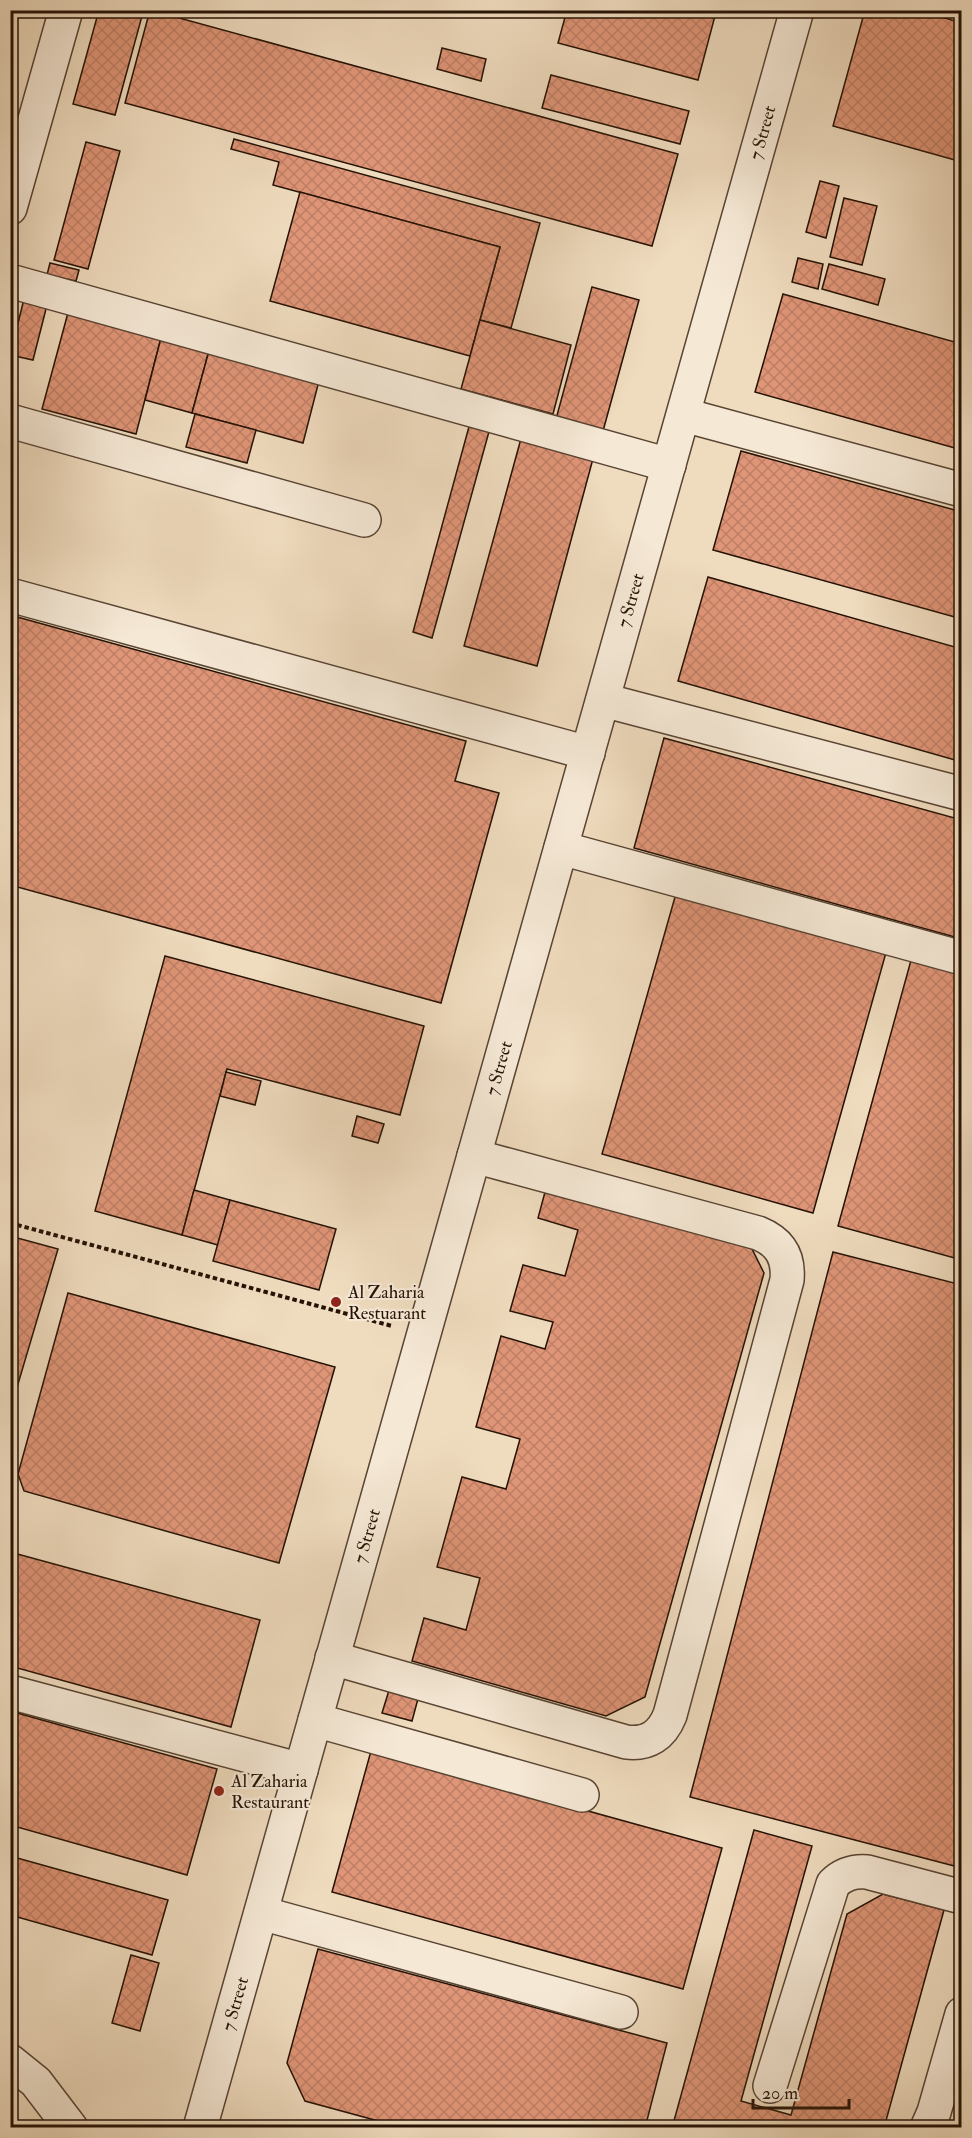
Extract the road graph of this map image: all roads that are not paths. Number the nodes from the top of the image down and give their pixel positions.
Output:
1 (66, 10) edge
2 (798, 10) edge
3 (23, 119) edge
4 (10, 208) edge
5 (10, 281) edge
6 (684, 415) junction
7 (10, 421) edge
8 (669, 465) junction
9 (962, 490) edge
10 (364, 519) dead end
11 (10, 595) edge
12 (603, 700) junction
13 (588, 753) junction
14 (962, 794) edge
15 (561, 848) junction
16 (962, 958) edge
17 (474, 1156) junction
18 (332, 1658) junction
19 (10, 1692) edge
20 (315, 1720) junction
21 (301, 1770) junction
22 (582, 1795) dead end
23 (962, 1897) edge
24 (261, 1912) junction
25 (621, 2012) dead end
26 (962, 2014) edge
27 (10, 2061) edge
28 (770, 2086) dead end
29 (931, 2122) edge
30 (71, 2127) edge
31 (200, 2127) edge

1 - 3 street
2 - 6 street, 7 Street
3 - 4 street
5 - 8 street
6 - 8 street, 7 Street
6 - 9 street
7 - 10 street
8 - 12 street, 7 Street
11 - 13 street
12 - 13 street, 7 Street
12 - 14 street
13 - 15 street, 7 Street
15 - 16 street
15 - 17 street, 7 Street
17 - 18 street, 7 Street
17 - 18 street
18 - 20 street, 7 Street
19 - 21 street
20 - 21 street, 7 Street
20 - 22 street
21 - 24 street, 7 Street
23 - 28 street
24 - 25 street
24 - 31 street, 7 Street
26 - 29 street
27 - 30 street

